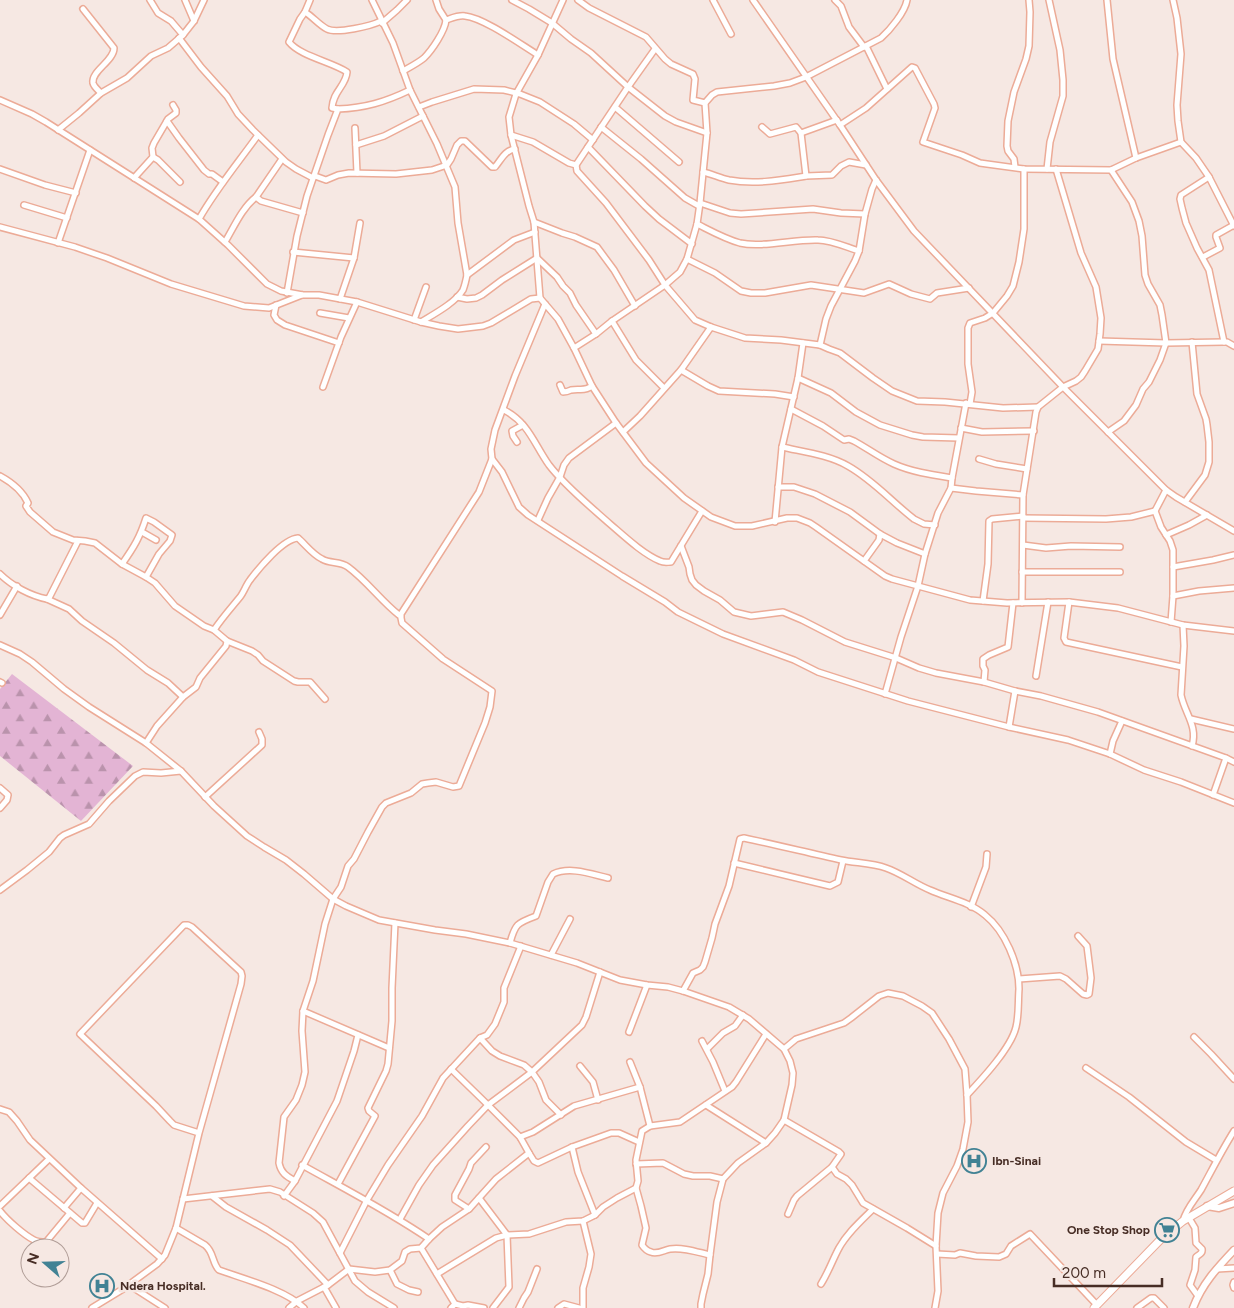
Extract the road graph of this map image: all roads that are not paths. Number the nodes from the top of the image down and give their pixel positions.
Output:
1 (150, 0) edge
2 (185, 0) edge
3 (204, 0) edge
4 (310, 0) edge
5 (372, 0) edge
6 (407, 0) edge
7 (436, 0) edge
8 (512, 0) edge
9 (563, 0) edge
10 (578, 0) edge
11 (713, 0) edge
12 (753, 0) edge
13 (835, 0) edge
14 (907, 0) edge
15 (1029, 0) edge
16 (1049, 0) edge
17 (1107, 0) edge
18 (1173, 0) edge
19 (83, 9) dead end
20 (305, 12) junction
21 (446, 20) junction
22 (194, 21) junction
23 (382, 22) junction
24 (552, 23) junction
25 (731, 34) dead end
26 (181, 37) junction
27 (865, 46) junction
28 (655, 49) junction
29 (538, 55) junction
30 (403, 72) junction
31 (806, 77) junction
32 (628, 87) junction
33 (887, 89) junction
34 (410, 90) junction
35 (101, 93) junction
36 (516, 94) junction
37 (0, 100) edge
38 (705, 103) junction
39 (173, 106) dead end
40 (419, 107) junction
41 (615, 107) junction
42 (338, 110) junction
43 (423, 116) junction
44 (167, 121) junction
45 (838, 123) junction
46 (601, 127) junction
47 (762, 127) dead end
48 (355, 128) dead end
49 (58, 130) junction
50 (707, 133) junction
51 (801, 133) junction
52 (258, 135) junction
53 (511, 135) junction
54 (593, 140) junction
55 (1181, 142) junction
56 (356, 145) junction
57 (588, 147) junction
58 (515, 149) junction
59 (90, 150) junction
60 (153, 157) junction
61 (1136, 158) junction
62 (282, 159) junction
63 (680, 162) dead end
64 (446, 165) junction
65 (576, 165) junction
66 (866, 165) junction
67 (1015, 168) junction
68 (1024, 168) junction
69 (0, 169) edge
70 (1047, 169) junction
71 (1056, 169) junction
72 (1112, 170) junction
73 (703, 172) junction
74 (357, 173) junction
75 (806, 176) junction
76 (314, 177) junction
77 (1209, 177) junction
78 (134, 178) junction
79 (876, 180) junction
80 (180, 182) dead end
81 (223, 182) junction
82 (76, 193) junction
83 (256, 196) junction
84 (24, 205) dead end
85 (700, 205) junction
86 (303, 212) junction
87 (865, 214) junction
88 (67, 218) junction
89 (199, 219) junction
90 (534, 222) junction
91 (360, 223) dead end
92 (697, 224) junction
93 (1234, 226) edge
94 (0, 227) edge
95 (535, 232) junction
96 (225, 242) junction
97 (58, 243) junction
98 (692, 244) junction
99 (859, 251) junction
100 (293, 252) junction
101 (1203, 257) junction
102 (354, 258) junction
103 (537, 258) junction
104 (687, 259) junction
105 (467, 274) junction
106 (665, 285) junction
107 (426, 287) dead end
108 (968, 288) junction
109 (840, 289) junction
110 (287, 293) junction
111 (303, 295) junction
112 (457, 297) junction
113 (540, 298) junction
114 (340, 299) junction
115 (357, 302) junction
116 (545, 304) junction
117 (276, 305) junction
118 (635, 306) junction
119 (320, 313) dead end
120 (993, 313) junction
121 (349, 318) junction
122 (414, 320) junction
123 (612, 321) junction
124 (421, 322) junction
125 (711, 327) junction
126 (596, 334) junction
127 (1099, 342) junction
128 (1192, 342) junction
129 (1224, 342) junction
130 (339, 343) junction
131 (802, 343) junction
132 (1166, 343) junction
133 (820, 345) junction
134 (1234, 346) edge
135 (574, 348) junction
136 (681, 370) junction
137 (798, 378) junction
138 (560, 385) dead end
139 (592, 386) junction
140 (323, 387) dead end
141 (1063, 387) junction
142 (664, 388) junction
143 (794, 397) junction
144 (968, 404) junction
145 (1038, 407) junction
146 (791, 409) junction
147 (504, 410) junction
148 (616, 424) junction
149 (523, 425) junction
150 (961, 428) junction
151 (1034, 431) junction
152 (623, 432) junction
153 (1108, 432) junction
154 (959, 438) junction
155 (517, 442) dead end
156 (782, 447) junction
157 (979, 458) dead end
158 (492, 459) junction
159 (1027, 469) junction
160 (0, 476) edge
161 (560, 477) junction
162 (952, 478) junction
163 (778, 487) junction
164 (951, 488) junction
165 (1166, 490) junction
166 (1023, 495) junction
167 (1185, 502) junction
168 (702, 511) junction
169 (1155, 511) junction
170 (1208, 515) junction
171 (1023, 517) junction
172 (538, 520) junction
173 (775, 522) junction
174 (935, 525) junction
175 (1234, 531) edge
176 (142, 532) junction
177 (880, 534) junction
178 (1166, 535) junction
179 (156, 540) dead end
180 (78, 541) junction
181 (1023, 544) junction
182 (680, 546) junction
183 (1120, 547) dead end
184 (925, 554) junction
185 (1234, 555) edge
186 (864, 561) junction
187 (122, 564) junction
188 (1173, 567) junction
189 (1022, 572) junction
190 (1120, 572) dead end
191 (0, 574) edge
192 (146, 577) junction
193 (18, 586) junction
194 (918, 586) junction
195 (1234, 588) edge
196 (1173, 596) junction
197 (47, 599) junction
198 (983, 601) junction
199 (1048, 602) junction
200 (1069, 602) junction
201 (1013, 603) junction
202 (1022, 603) junction
203 (0, 615) edge
204 (400, 615) dead end
205 (1171, 622) junction
206 (1183, 625) junction
207 (214, 630) junction
208 (1234, 631) edge
209 (227, 641) junction
210 (0, 645) edge
211 (896, 658) junction
212 (1182, 667) junction
213 (1036, 676) dead end
214 (984, 682) junction
215 (1015, 691) junction
216 (885, 694) junction
217 (183, 696) junction
218 (325, 699) dead end
219 (1191, 719) junction
220 (1122, 721) junction
221 (1009, 727) junction
222 (1234, 729) edge
223 (259, 732) dead end
224 (146, 743) junction
225 (1192, 746) junction
226 (1110, 754) junction
227 (1226, 758) junction
228 (1234, 762) edge
229 (182, 771) junction
230 (0, 788) edge
231 (1213, 795) junction
232 (205, 797) junction
233 (1234, 804) edge
234 (0, 808) edge
235 (987, 854) dead end
236 (842, 860) junction
237 (734, 863) junction
238 (608, 878) dead end
239 (0, 890) edge
240 (333, 899) junction
241 (971, 907) junction
242 (570, 918) dead end
243 (395, 923) junction
244 (1078, 936) dead end
245 (510, 943) junction
246 (521, 946) junction
247 (551, 955) junction
248 (600, 972) junction
249 (1019, 979) junction
250 (647, 985) junction
251 (683, 991) junction
252 (303, 1011) junction
253 (742, 1015) junction
254 (629, 1032) dead end
255 (766, 1034) junction
256 (358, 1035) junction
257 (1194, 1037) dead end
258 (480, 1038) junction
259 (702, 1041) dead end
260 (390, 1048) junction
261 (707, 1049) junction
262 (784, 1049) junction
263 (630, 1062) dead end
264 (580, 1066) dead end
265 (1086, 1068) dead end
266 (451, 1069) junction
267 (532, 1072) junction
268 (1234, 1080) edge
269 (640, 1087) junction
270 (725, 1092) junction
271 (968, 1095) junction
272 (598, 1100) junction
273 (706, 1104) junction
274 (488, 1105) junction
275 (0, 1109) edge
276 (561, 1115) junction
277 (784, 1120) junction
278 (650, 1126) junction
279 (1234, 1131) edge
280 (199, 1133) junction
281 (520, 1137) junction
282 (639, 1142) junction
283 (766, 1143) junction
284 (572, 1146) junction
285 (486, 1147) dead end
286 (529, 1153) junction
287 (49, 1159) junction
288 (1216, 1160) junction
289 (636, 1164) junction
290 (302, 1165) junction
291 (832, 1167) junction
292 (29, 1178) junction
293 (723, 1179) junction
294 (295, 1181) junction
295 (338, 1184) junction
296 (81, 1188) junction
297 (636, 1188) junction
298 (1234, 1191) edge
299 (212, 1196) junction
300 (284, 1196) junction
301 (479, 1198) junction
302 (183, 1199) junction
303 (368, 1200) junction
304 (97, 1203) junction
305 (1234, 1203) edge
306 (0, 1206) edge
307 (1207, 1206) junction
308 (64, 1208) junction
309 (469, 1209) junction
310 (873, 1209) junction
311 (0, 1211) edge
312 (70, 1213) junction
313 (788, 1214) dead end
314 (595, 1215) junction
315 (400, 1219) junction
316 (1186, 1219) junction
317 (583, 1221) junction
318 (176, 1228) junction
319 (507, 1235) junction
320 (429, 1239) junction
321 (936, 1246) junction
322 (421, 1248) junction
323 (1234, 1250) edge
324 (340, 1253) junction
325 (937, 1254) junction
326 (710, 1255) junction
327 (162, 1260) junction
328 (537, 1268) dead end
329 (1234, 1268) edge
330 (349, 1269) junction
331 (1216, 1269) junction
332 (390, 1270) junction
333 (436, 1274) junction
334 (1234, 1282) edge
335 (821, 1284) dead end
336 (128, 1285) junction
337 (326, 1286) junction
338 (1234, 1288) edge
339 (418, 1292) dead end
340 (1198, 1296) junction
341 (297, 1301) junction
342 (453, 1306) edge
343 (474, 1307) edge
344 (1095, 1307) edge
345 (92, 1308) edge
346 (164, 1308) edge
347 (289, 1308) edge
348 (304, 1308) edge
349 (336, 1308) edge
350 (394, 1308) edge
351 (484, 1308) edge
352 (493, 1308) edge
353 (519, 1308) edge
354 (558, 1308) edge
355 (581, 1308) edge
356 (701, 1308) edge
357 (935, 1308) edge
358 (1137, 1308) edge
359 (1164, 1308) edge
360 (1193, 1308) edge

1 - 26 street
2 - 22 street
3 - 22 street
4 - 20 street
5 - 23 street
6 - 23 street
7 - 21 street
8 - 24 street
9 - 24 street
10 - 28 street
11 - 25 street
12 - 31 street
13 - 27 street
14 - 27 street
15 - 67 street
16 - 70 street
17 - 61 street
18 - 55 street
19 - 35 street
20 - 23 street
20 - 42 street
21 - 29 street
21 - 30 street
22 - 26 street
23 - 30 street
24 - 29 street
24 - 32 street
26 - 35 street
26 - 52 street
27 - 31 street
27 - 33 street
28 - 32 street
28 - 38 street
29 - 36 street
30 - 34 street
31 - 38 street
31 - 45 street
32 - 41 street
32 - 50 street
33 - 45 street
33 - 67 street
34 - 40 street
34 - 42 street
35 - 49 street
36 - 40 street
36 - 53 street
36 - 54 street
37 - 49 street
38 - 50 street
39 - 44 street
40 - 43 street
41 - 46 street
41 - 63 street
42 - 76 street
43 - 56 street
43 - 64 street
44 - 60 street
44 - 81 street
45 - 51 street
45 - 66 street
46 - 54 street
46 - 85 street
47 - 51 street
48 - 56 street
49 - 59 street
50 - 73 street
51 - 75 street
52 - 62 street
52 - 81 street
53 - 58 street
53 - 65 street
54 - 57 street
55 - 61 street
55 - 77 street
56 - 74 street
57 - 65 street
57 - 98 street
58 - 64 street
58 - 90 street
59 - 78 street
59 - 82 street
60 - 78 street
60 - 80 street
61 - 72 street
62 - 76 street
62 - 83 street
64 - 74 street
64 - 105 street
65 - 106 street
66 - 75 street
66 - 79 street
67 - 68 street
68 - 70 street
68 - 120 street
69 - 82 street
70 - 71 street
71 - 72 street
71 - 127 street
72 - 132 street
73 - 75 street
73 - 85 street
74 - 76 street
76 - 86 street
77 - 93 street
77 - 101 street
78 - 89 street
79 - 87 street
79 - 108 street
81 - 89 street
82 - 88 street
83 - 86 street
83 - 96 street
84 - 88 street
85 - 87 street
85 - 92 street
86 - 100 street
87 - 99 street
88 - 97 street
89 - 96 street
90 - 95 street
90 - 118 street
91 - 102 street
92 - 98 street
92 - 99 street
93 - 101 street
94 - 97 street
95 - 103 street
95 - 105 street
96 - 110 street
97 - 117 street
98 - 104 street
99 - 109 street
100 - 102 street
100 - 110 street
101 - 129 street
102 - 114 street
103 - 112 street
103 - 113 street
103 - 126 street
104 - 106 street
104 - 109 street
105 - 112 street
106 - 118 street
106 - 125 street
107 - 122 street
108 - 109 street
108 - 120 street
109 - 133 street
110 - 111 street
111 - 114 street
111 - 117 street
112 - 124 street
113 - 116 street
113 - 124 street
114 - 115 street
115 - 121 street
115 - 122 street
116 - 135 street
116 - 147 street
117 - 130 street
118 - 123 street
119 - 121 street
120 - 141 street
120 - 144 street
121 - 130 street
122 - 124 street
123 - 126 street
123 - 142 street
125 - 131 street
125 - 136 street
126 - 135 street
127 - 132 street
127 - 141 street
128 - 129 street
128 - 132 street
128 - 167 street
129 - 134 street
130 - 140 street
131 - 133 street
131 - 137 street
132 - 153 street
133 - 144 street
135 - 139 street
136 - 142 street
136 - 143 street
137 - 143 street
137 - 154 street
138 - 139 street
139 - 148 street
141 - 145 street
141 - 153 street
142 - 152 street
143 - 146 street
144 - 145 street
144 - 150 street
145 - 151 street
146 - 156 street
146 - 162 street
147 - 149 street
147 - 158 street
148 - 152 street
148 - 161 street
149 - 155 street
149 - 161 street
150 - 151 street
150 - 154 street
151 - 159 street
152 - 168 street
153 - 165 street
154 - 162 street
156 - 163 street
156 - 174 street
157 - 159 street
158 - 172 street
158 - 240 street
159 - 166 street
160 - 180 street
161 - 172 street
161 - 182 street
162 - 164 street
163 - 173 street
163 - 177 street
164 - 166 street
164 - 174 street
165 - 167 street
165 - 169 street
166 - 171 street
167 - 170 street
168 - 173 street
168 - 182 street
169 - 171 street
169 - 178 street
170 - 175 street
170 - 178 street
171 - 181 street
171 - 198 street
172 - 216 street
173 - 186 street
174 - 184 street
176 - 179 street
176 - 187 street
176 - 192 street
177 - 184 street
177 - 186 street
178 - 188 street
180 - 187 street
180 - 197 street
181 - 183 street
181 - 189 street
182 - 211 street
184 - 194 street
185 - 188 street
186 - 194 street
187 - 192 street
188 - 196 street
189 - 190 street
189 - 202 street
191 - 193 street
192 - 207 street
193 - 197 street
193 - 203 street
194 - 198 street
194 - 211 street
195 - 196 street
196 - 205 street
197 - 217 street
198 - 201 street
199 - 200 street
199 - 202 street
199 - 213 street
200 - 205 street
200 - 212 street
201 - 202 street
201 - 214 street
204 - 207 street
205 - 206 street
206 - 208 street
206 - 212 street
207 - 209 street
209 - 217 street
209 - 218 street
210 - 224 street
211 - 214 street
211 - 216 street
212 - 219 street
214 - 215 street
215 - 220 street
215 - 221 street
216 - 221 street
217 - 224 street
219 - 222 street
219 - 225 street
220 - 225 street
220 - 226 street
221 - 226 street
223 - 232 street
224 - 229 street
225 - 227 street
226 - 231 street
227 - 228 street
227 - 231 street
229 - 232 street
229 - 239 street
230 - 234 street
231 - 233 street
232 - 240 street
235 - 241 street
236 - 237 street
236 - 237 street
236 - 241 street
237 - 251 street
238 - 245 street
240 - 243 street
240 - 252 street
241 - 249 street
242 - 247 street
243 - 245 street
243 - 260 street
244 - 249 street
245 - 246 street
246 - 247 street
246 - 258 street
247 - 248 street
248 - 250 street
248 - 267 street
249 - 271 street
250 - 251 street
250 - 254 street
251 - 253 street
252 - 256 street
252 - 294 street
253 - 255 street
253 - 261 street
255 - 262 street
255 - 270 street
256 - 260 street
256 - 290 street
257 - 268 street
258 - 266 street
258 - 267 street
259 - 261 street
260 - 295 street
261 - 270 street
262 - 271 street
262 - 277 street
263 - 269 street
264 - 272 street
265 - 288 street
266 - 274 street
266 - 303 street
267 - 274 street
267 - 276 street
269 - 272 street
269 - 278 street
270 - 273 street
271 - 321 street
272 - 276 street
273 - 278 street
273 - 283 street
274 - 281 street
274 - 315 street
275 - 287 street
276 - 281 street
277 - 283 street
277 - 291 street
278 - 282 street
279 - 288 street
280 - 280 street
280 - 302 street
281 - 286 street
282 - 284 street
282 - 289 street
283 - 293 street
284 - 286 street
284 - 314 street
285 - 309 street
286 - 301 street
287 - 292 street
287 - 296 street
288 - 316 street
289 - 293 street
289 - 297 street
290 - 294 street
290 - 295 street
291 - 310 street
291 - 313 street
292 - 306 street
292 - 308 street
293 - 326 street
294 - 300 street
295 - 303 street
296 - 304 street
296 - 308 street
297 - 314 street
297 - 326 street
298 - 307 highway
299 - 300 street
299 - 302 street
299 - 337 street
300 - 324 street
301 - 309 street
301 - 319 street
302 - 318 street
303 - 315 street
303 - 324 street
304 - 312 street
304 - 327 street
305 - 307 main road
307 - 316 highway
308 - 312 street
309 - 320 street
310 - 321 street
310 - 335 street
311 - 312 street
314 - 317 street
315 - 320 street
316 - 340 street
316 - 344 highway
317 - 319 street
317 - 355 street
318 - 327 street
318 - 341 street
319 - 333 street
319 - 352 street
320 - 322 street
321 - 325 street
322 - 332 street
322 - 333 street
323 - 331 main road
324 - 330 street
325 - 344 street
325 - 357 street
326 - 356 street
327 - 336 street
328 - 353 street
329 - 331 street
330 - 332 street
330 - 337 street
330 - 350 street
331 - 340 main road
332 - 339 street
333 - 342 street
334 - 338 street
336 - 345 street
336 - 346 street
337 - 341 street
337 - 349 street
340 - 360 main road
341 - 347 street
341 - 348 street
342 - 343 street
343 - 351 street
354 - 355 street
358 - 359 street

